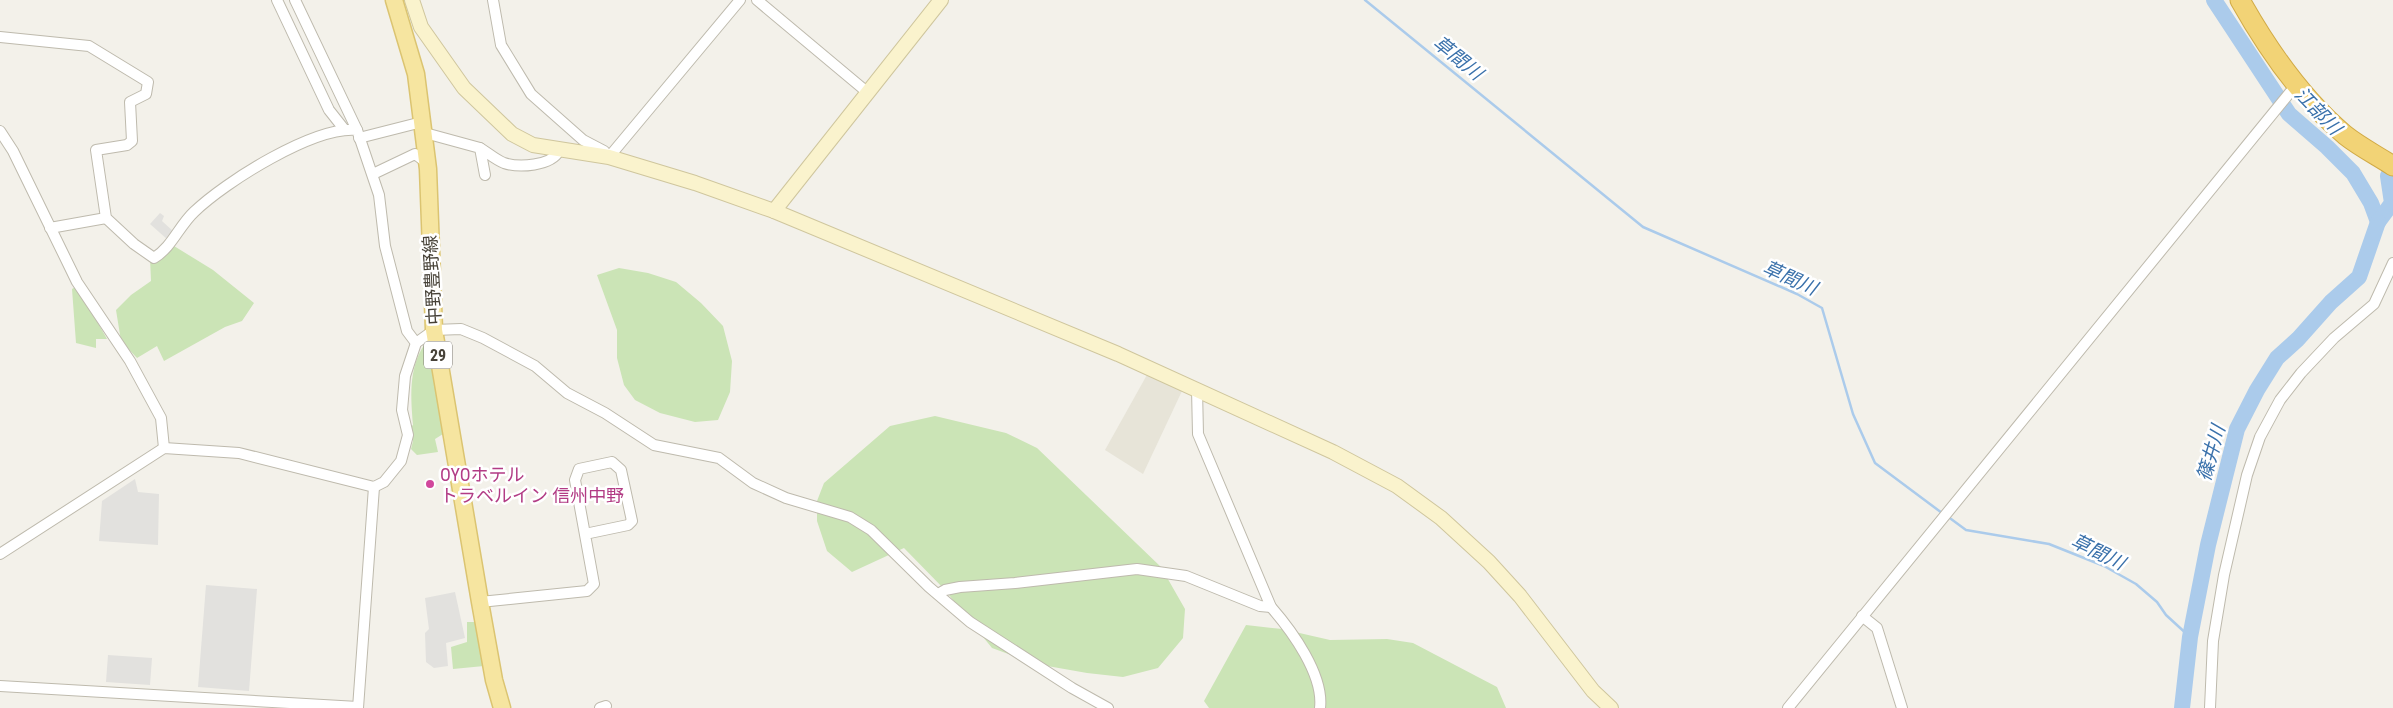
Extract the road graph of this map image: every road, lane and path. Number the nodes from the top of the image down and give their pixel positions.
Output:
1 (277, 0) edge
2 (295, 0) edge
3 (394, 0) edge
4 (412, 0) edge
5 (493, 0) edge
6 (740, 0) edge
7 (757, 0) edge
8 (941, 0) edge
9 (2240, 0) edge
10 (0, 37) edge
11 (2296, 85) junction
12 (867, 92) junction
13 (424, 128) junction
14 (344, 129) junction
15 (0, 131) edge
16 (358, 134) junction
17 (480, 148) junction
18 (559, 150) junction
19 (609, 157) junction
20 (427, 163) junction
21 (2393, 166) edge
22 (372, 174) junction
23 (485, 175) dead end
24 (774, 212) junction
25 (106, 218) junction
26 (50, 228) junction
27 (2393, 263) edge
28 (434, 330) junction
29 (416, 344) junction
30 (1197, 389) junction
31 (164, 448) junction
32 (374, 487) junction
33 (585, 534) junction
34 (0, 554) edge
35 (938, 594) junction
36 (480, 602) junction
37 (1271, 607) junction
38 (1862, 616) junction
39 (0, 686) edge
40 (358, 707) edge
41 (502, 708) edge
42 (1108, 708) edge
43 (1320, 708) edge
44 (1611, 708) edge
45 (1788, 708) edge
46 (1902, 708) edge
47 (2210, 708) edge

1 - 14 street
2 - 16 street
3 - 13 main road, 中野豊野線 / 29
4 - 18 street
5 - 19 street
6 - 19 street
7 - 12 street
8 - 12 street
9 - 11 highway
10 - 25 street
11 - 21 highway
11 - 38 street
12 - 24 street
13 - 16 street
13 - 17 street
13 - 20 main road, 中野豊野線 / 29
14 - 16 street
14 - 25 street
15 - 26 street
16 - 22 street
17 - 18 street
17 - 23 street
18 - 19 street
19 - 24 street
20 - 22 street
20 - 28 main road, 中野豊野線 / 29
22 - 29 street
24 - 30 street
25 - 26 street
26 - 31 street
27 - 47 street
28 - 29 street
28 - 35 street
28 - 36 main road, 中野豊野線 / 29
29 - 32 street
30 - 37 street
30 - 44 street
31 - 32 street
31 - 34 street
32 - 40 street
33 - 33 street
33 - 36 street
35 - 37 street
35 - 42 street
36 - 41 main road, 中野豊野線 / 29
37 - 43 street
38 - 45 street
38 - 46 street
39 - 40 street

